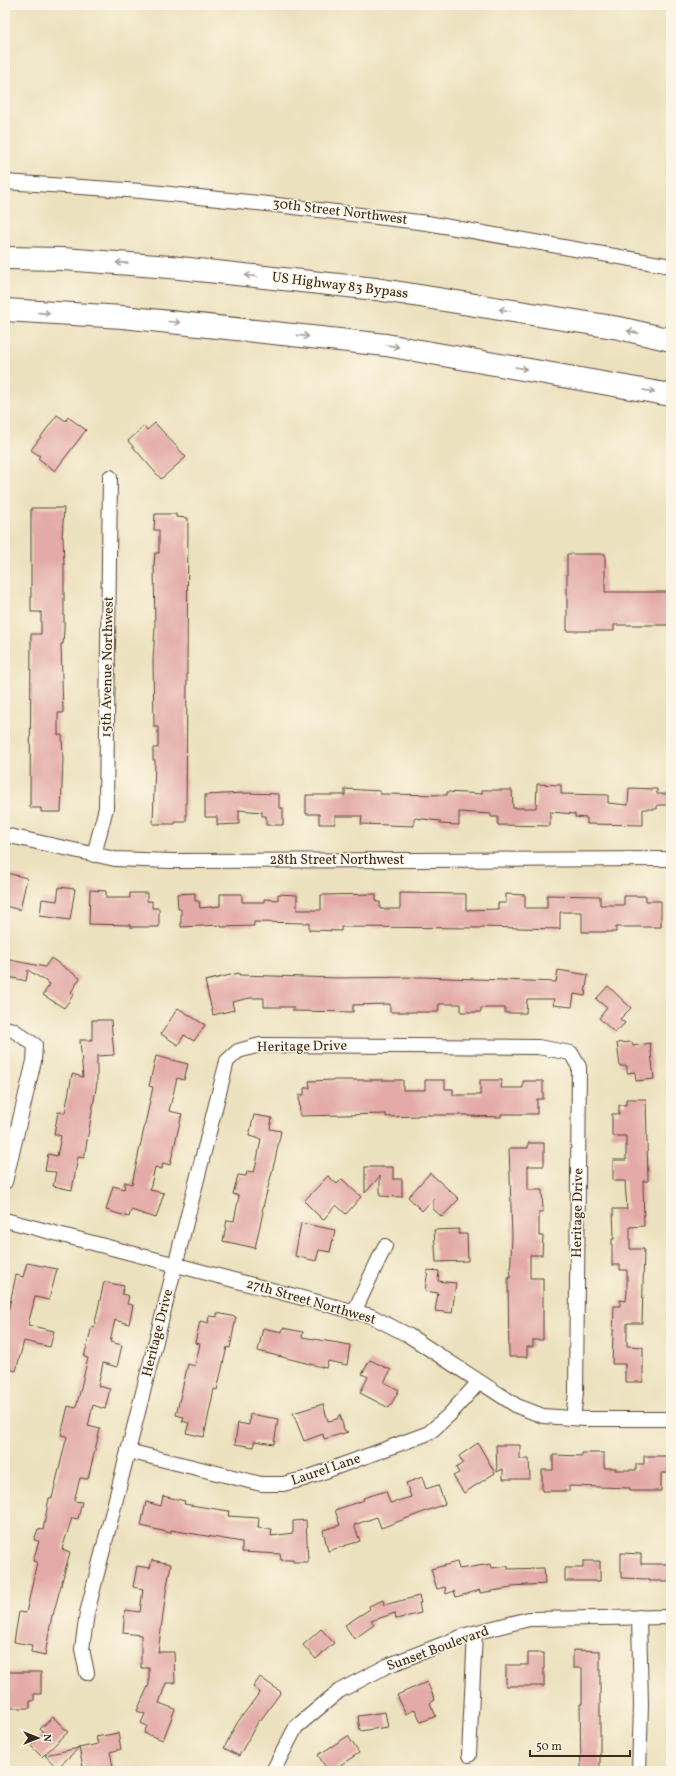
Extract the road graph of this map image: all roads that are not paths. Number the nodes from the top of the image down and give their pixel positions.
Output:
1 (5, 182) edge
2 (5, 258) edge
3 (671, 266) edge
4 (5, 310) edge
5 (671, 340) edge
6 (671, 395) edge
7 (110, 477) dead end
8 (5, 835) edge
9 (94, 855) junction
10 (671, 859) edge
11 (5, 1028) edge
12 (5, 1182) edge
13 (5, 1220) edge
14 (386, 1246) dead end
15 (175, 1264) junction
16 (354, 1312) junction
17 (479, 1382) junction
18 (573, 1418) junction
19 (671, 1419) edge
20 (128, 1452) junction
21 (639, 1617) junction
22 (671, 1617) edge
23 (475, 1633) junction
24 (87, 1673) dead end
25 (469, 1755) dead end
26 (273, 1771) edge
27 (639, 1771) edge

1 - 3 street, 30th Street Northwest
5 -> 2 highway, US Highway 83 Bypass
4 -> 6 highway
7 - 9 street, 15th Avenue Northwest
8 - 9 street, 28th Street Northwest
9 - 10 street, 28th Street Northwest
11 - 12 street
13 - 15 street, 27th Street Northwest
14 - 16 street
15 - 16 street, 27th Street Northwest
15 - 18 street, Heritage Drive
15 - 20 street, Heritage Drive
16 - 17 street, 27th Street Northwest
17 - 18 street, 27th Street Northwest
17 - 20 street, Laurel Lane
18 - 19 street, 27th Street Northwest
20 - 24 street, Heritage Drive
21 - 22 street, Sunset Boulevard
21 - 23 street, Sunset Boulevard
21 - 27 street
23 - 25 street
23 - 26 street, Sunset Boulevard

